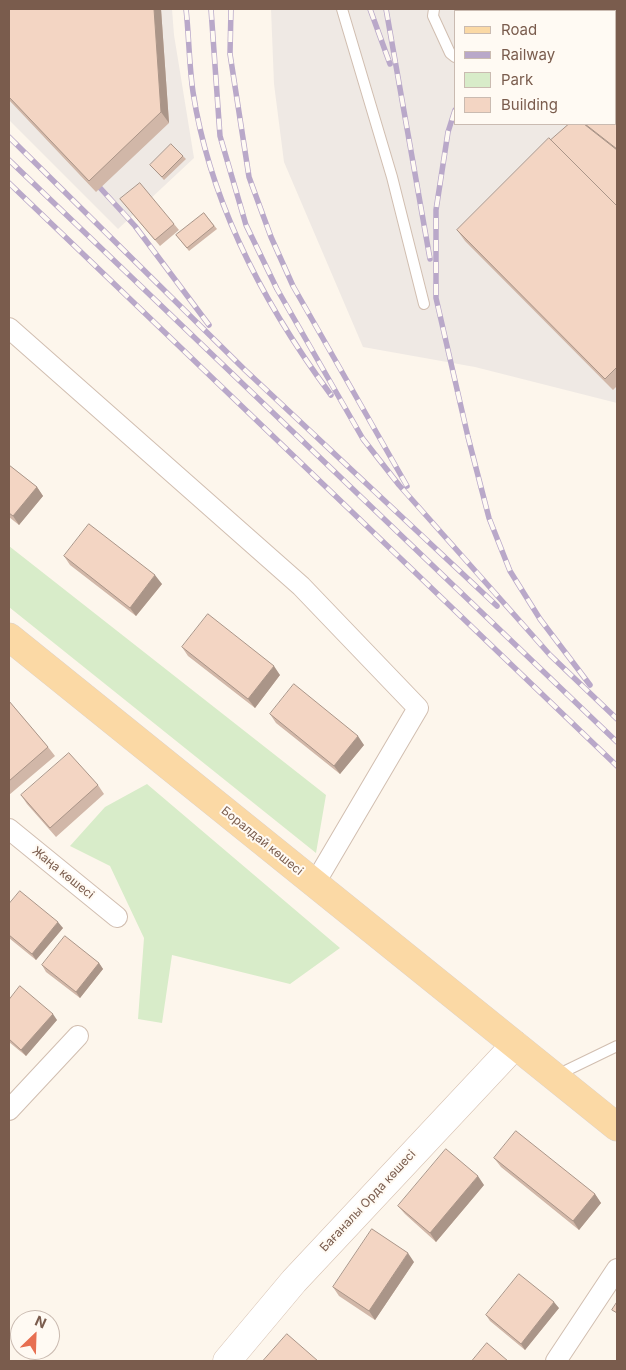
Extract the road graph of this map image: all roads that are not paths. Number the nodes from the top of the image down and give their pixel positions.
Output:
1 (342, 9) edge
2 (434, 9) edge
3 (454, 56) edge
4 (424, 304) dead end
5 (9, 328) edge
6 (9, 637) edge
7 (9, 829) edge
8 (315, 884) junction
9 (117, 917) dead end
10 (78, 1036) dead end
11 (515, 1045) junction
12 (617, 1046) edge
13 (554, 1076) junction
14 (9, 1110) edge
15 (617, 1127) edge
16 (617, 1270) edge
17 (227, 1361) edge
18 (556, 1361) edge

1 - 4 lane
2 - 3 lane
5 - 8 street
6 - 8 main road, Боралдай көшесі
7 - 9 street, Жаңа көшесі
8 - 11 main road, Боралдай көшесі
10 - 14 street
11 - 13 main road, Боралдай көшесі
11 - 17 street, Бағаналы Орда көшесі
12 - 13 lane
13 - 15 main road
16 - 18 street

